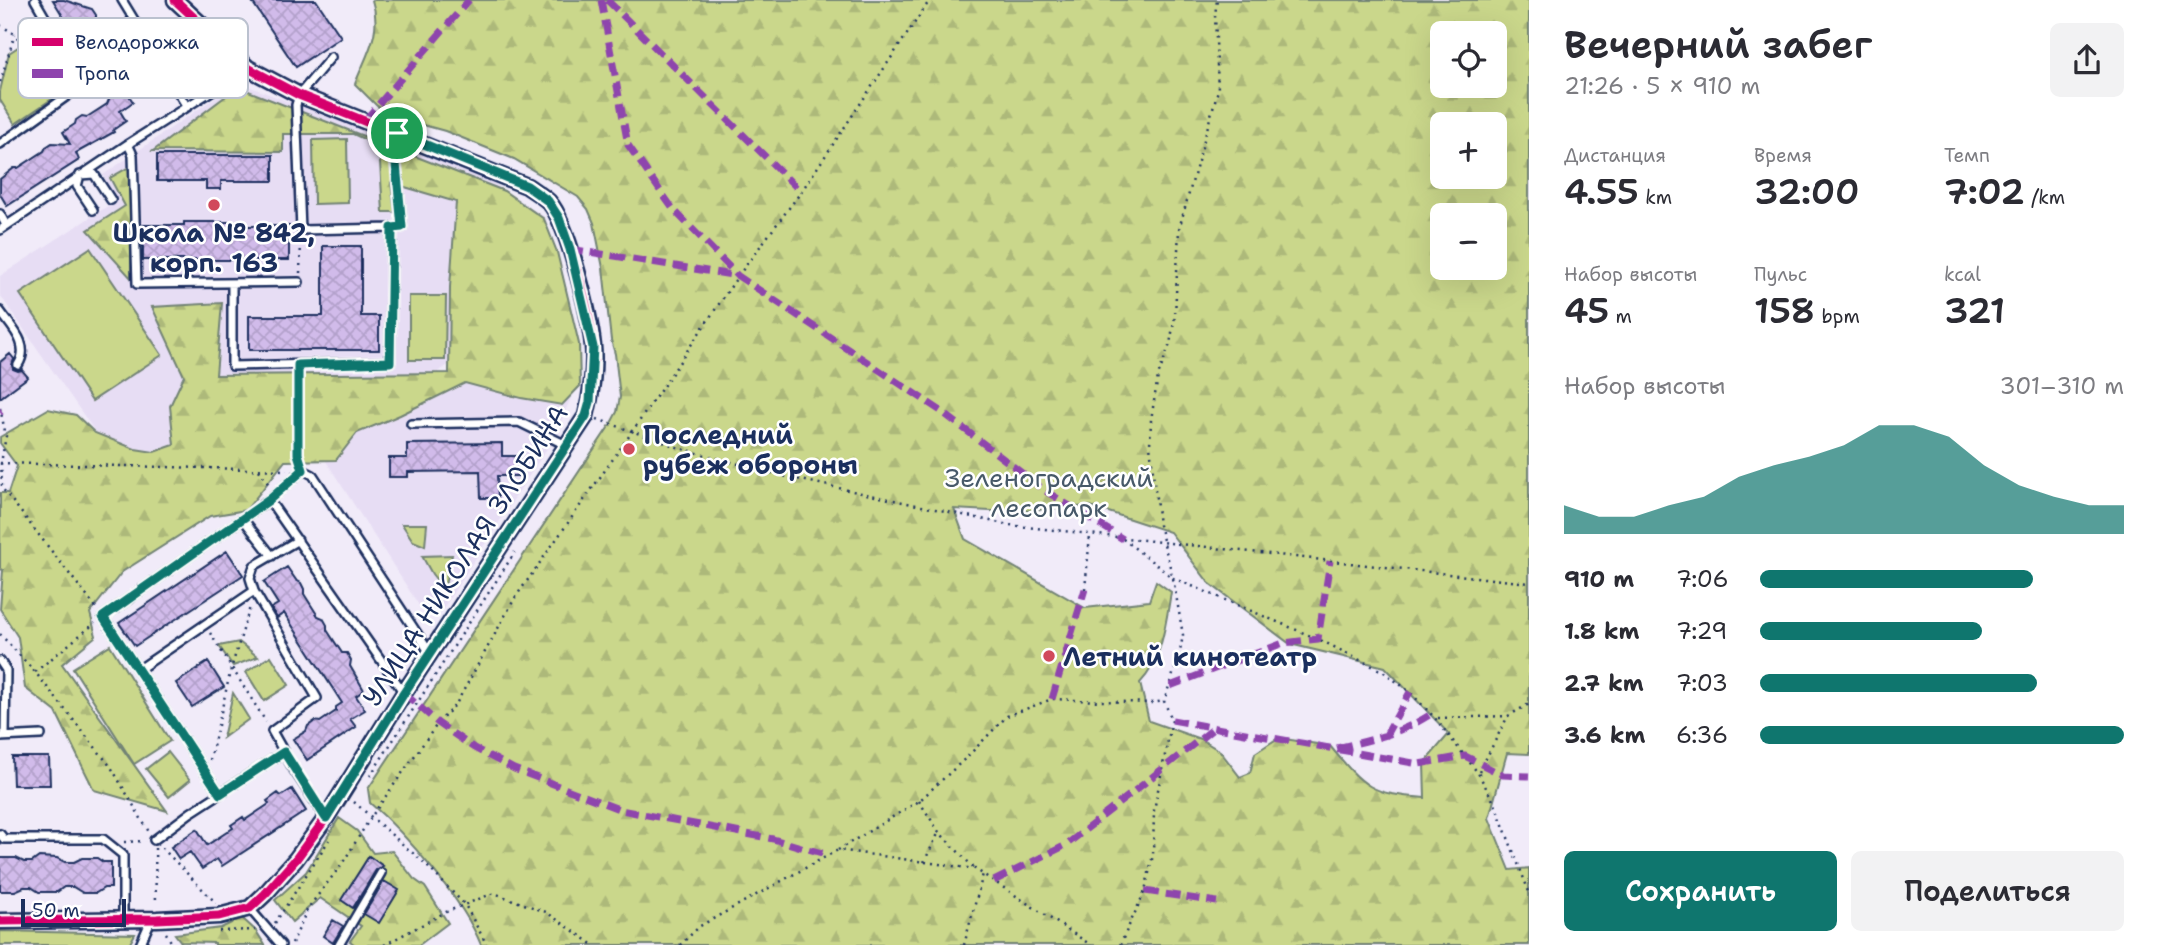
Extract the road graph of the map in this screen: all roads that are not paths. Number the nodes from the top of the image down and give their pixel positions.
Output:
1 (35, 0) edge
2 (121, 0) edge
3 (176, 0) edge
4 (45, 18) edge
5 (132, 18) edge
6 (195, 18) edge
7 (331, 57) dead end
8 (248, 68) edge
9 (299, 94) junction
10 (65, 98) edge
11 (181, 98) edge
12 (201, 98) edge
13 (187, 107) junction
14 (397, 133) junction
15 (0, 144) edge
16 (128, 144) junction
17 (80, 175) junction
18 (111, 200) dead end
19 (93, 210) dead end
20 (0, 214) edge
21 (3, 228) edge
22 (392, 228) junction
23 (299, 282) road end
24 (232, 283) junction
25 (0, 311) edge
26 (18, 365) dead end
27 (411, 424) dead end
28 (566, 446) junction
29 (272, 498) junction
30 (243, 519) junction
31 (298, 540) junction
32 (272, 556) junction
33 (254, 591) junction
34 (430, 653) junction
35 (0, 661) edge
36 (138, 670) junction
37 (404, 693) junction
38 (41, 735) dead end
39 (3, 736) edge
40 (284, 752) junction
41 (220, 794) junction
42 (326, 818) junction
43 (0, 834) edge
44 (154, 840) road end
45 (381, 873) dead end
46 (250, 908) junction
47 (123, 919) junction
48 (0, 921) edge
49 (151, 923) junction
50 (140, 945) edge
51 (281, 945) edge
52 (339, 945) edge

1 - 4 lane
2 - 5 lane
3 - 6 street, УЛИЦА НИКОЛАЯ ЗЛОБИНА
7 - 9 lane
8 - 9 street, УЛИЦА НИКОЛАЯ ЗЛОБИНА
9 - 14 street, УЛИЦА НИКОЛАЯ ЗЛОБИНА
9 - 22 lane
10 - 15 lane
11 - 13 lane
12 - 13 lane
13 - 16 lane
14 - 22 lane
14 - 28 street, УЛИЦА НИКОЛАЯ ЗЛОБИНА
16 - 17 lane
16 - 24 lane
17 - 18 lane
17 - 19 lane
17 - 21 lane
20 - 21 lane
22 - 24 lane
23 - 24 lane
25 - 26 lane
27 - 28 lane
28 - 34 street, УЛИЦА НИКОЛАЯ ЗЛОБИНА
29 - 30 lane
29 - 31 lane
29 - 34 lane
30 - 32 lane
30 - 36 lane
31 - 32 lane
31 - 37 lane
32 - 33 lane
33 - 36 lane
33 - 40 lane
34 - 37 street, УЛИЦА НИКОЛАЯ ЗЛОБИНА
35 - 39 lane
36 - 41 lane
37 - 42 street, УЛИЦА НИКОЛАЯ ЗЛОБИНА
38 - 39 lane
40 - 41 lane
40 - 42 lane
41 - 44 lane
42 - 46 street, УЛИЦА НИКОЛАЯ ЗЛОБИНА
43 - 47 lane
45 - 52 lane
46 - 49 street
46 - 51 lane
47 - 48 street
47 - 49 street
49 - 50 lane

